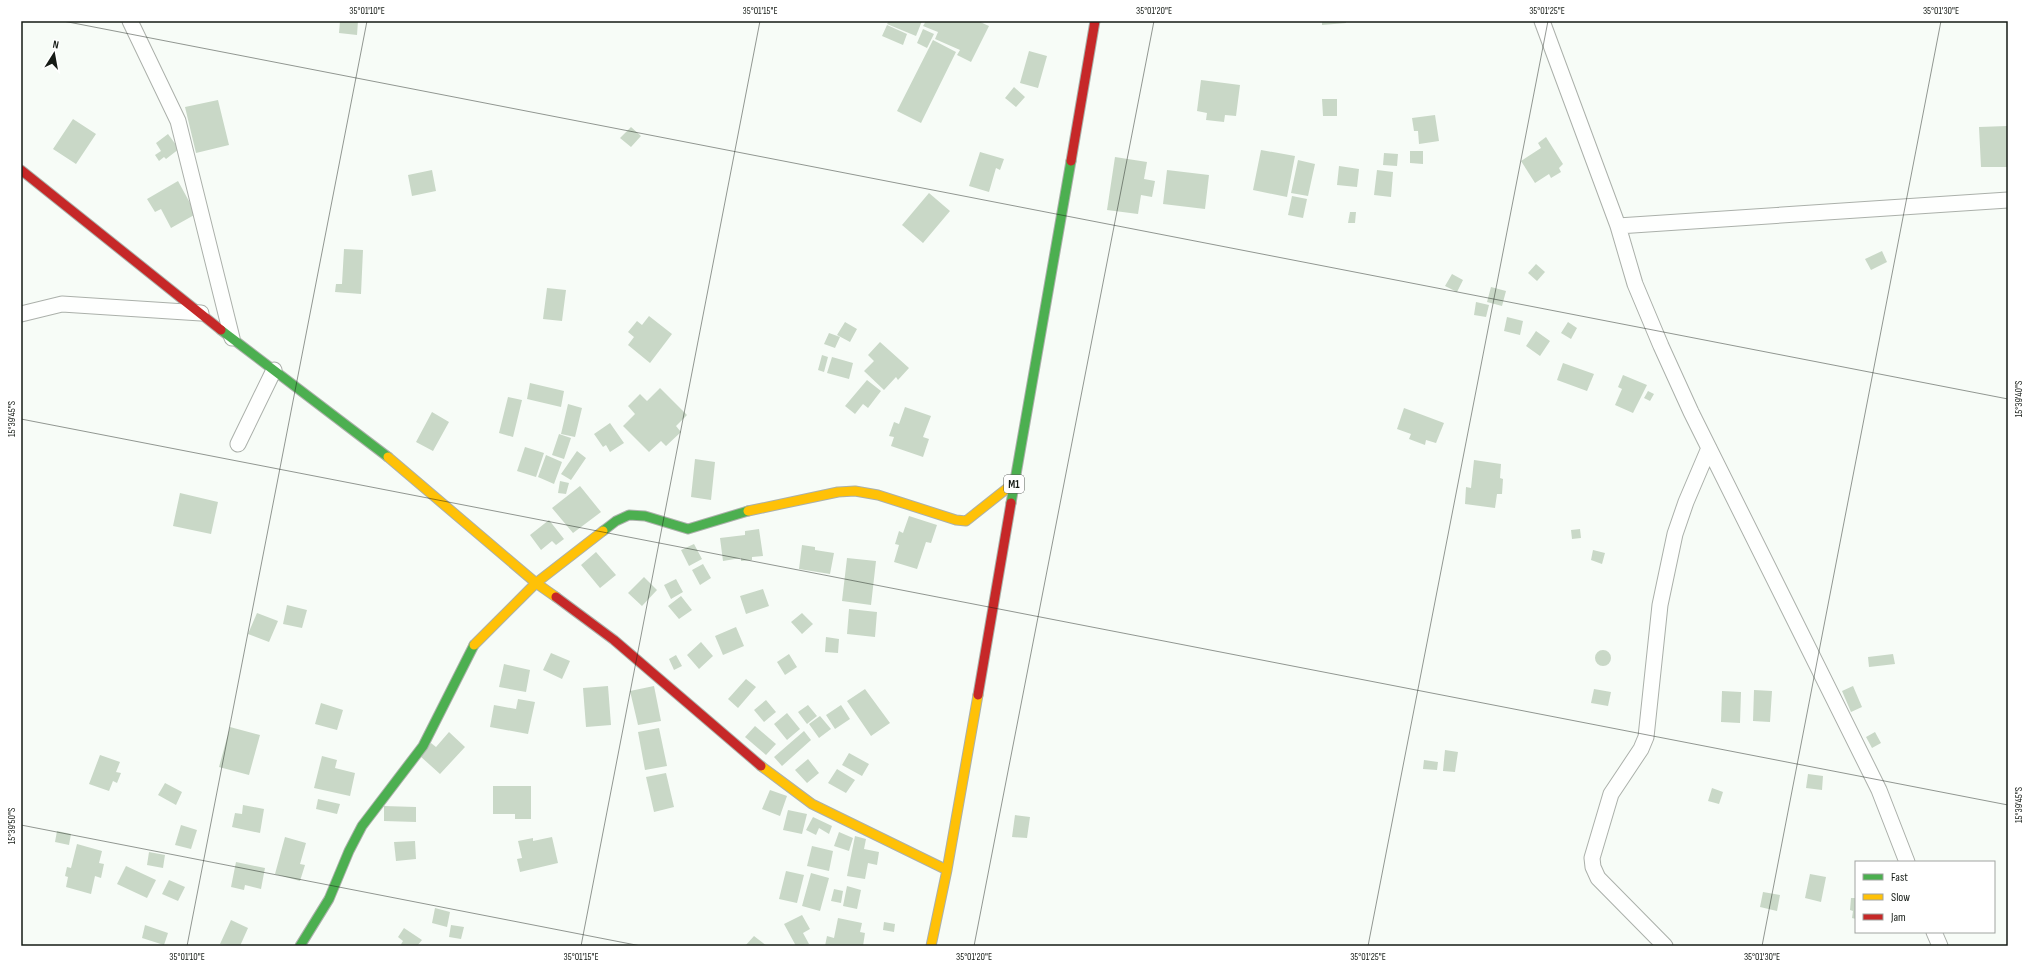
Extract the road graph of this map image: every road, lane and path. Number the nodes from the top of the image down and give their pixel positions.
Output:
1 (130, 21) edge
2 (1095, 21) edge
3 (1542, 21) edge
4 (21, 170) edge
5 (2008, 200) edge
6 (1618, 226) junction
7 (202, 313) junction
8 (21, 314) edge
9 (232, 338) junction
10 (274, 370) junction
11 (238, 444) dead end
12 (1709, 448) junction
13 (1015, 482) junction
14 (536, 583) junction
15 (1907, 861) edge
16 (947, 870) junction
17 (1934, 933) edge
18 (300, 946) edge
19 (931, 946) edge
20 (1665, 946) edge
21 (1940, 946) edge

1 - 9 street
2 - 13 main road, M1
3 - 6 street
4 - 7 main road
5 - 6 street
6 - 12 street
7 - 8 street
7 - 9 main road
9 - 10 main road
10 - 11 street
10 - 14 main road
12 - 15 street
12 - 20 street
13 - 14 main road
13 - 16 main road, M1
14 - 16 main road
14 - 18 main road
16 - 19 main road, M1
17 - 21 street

